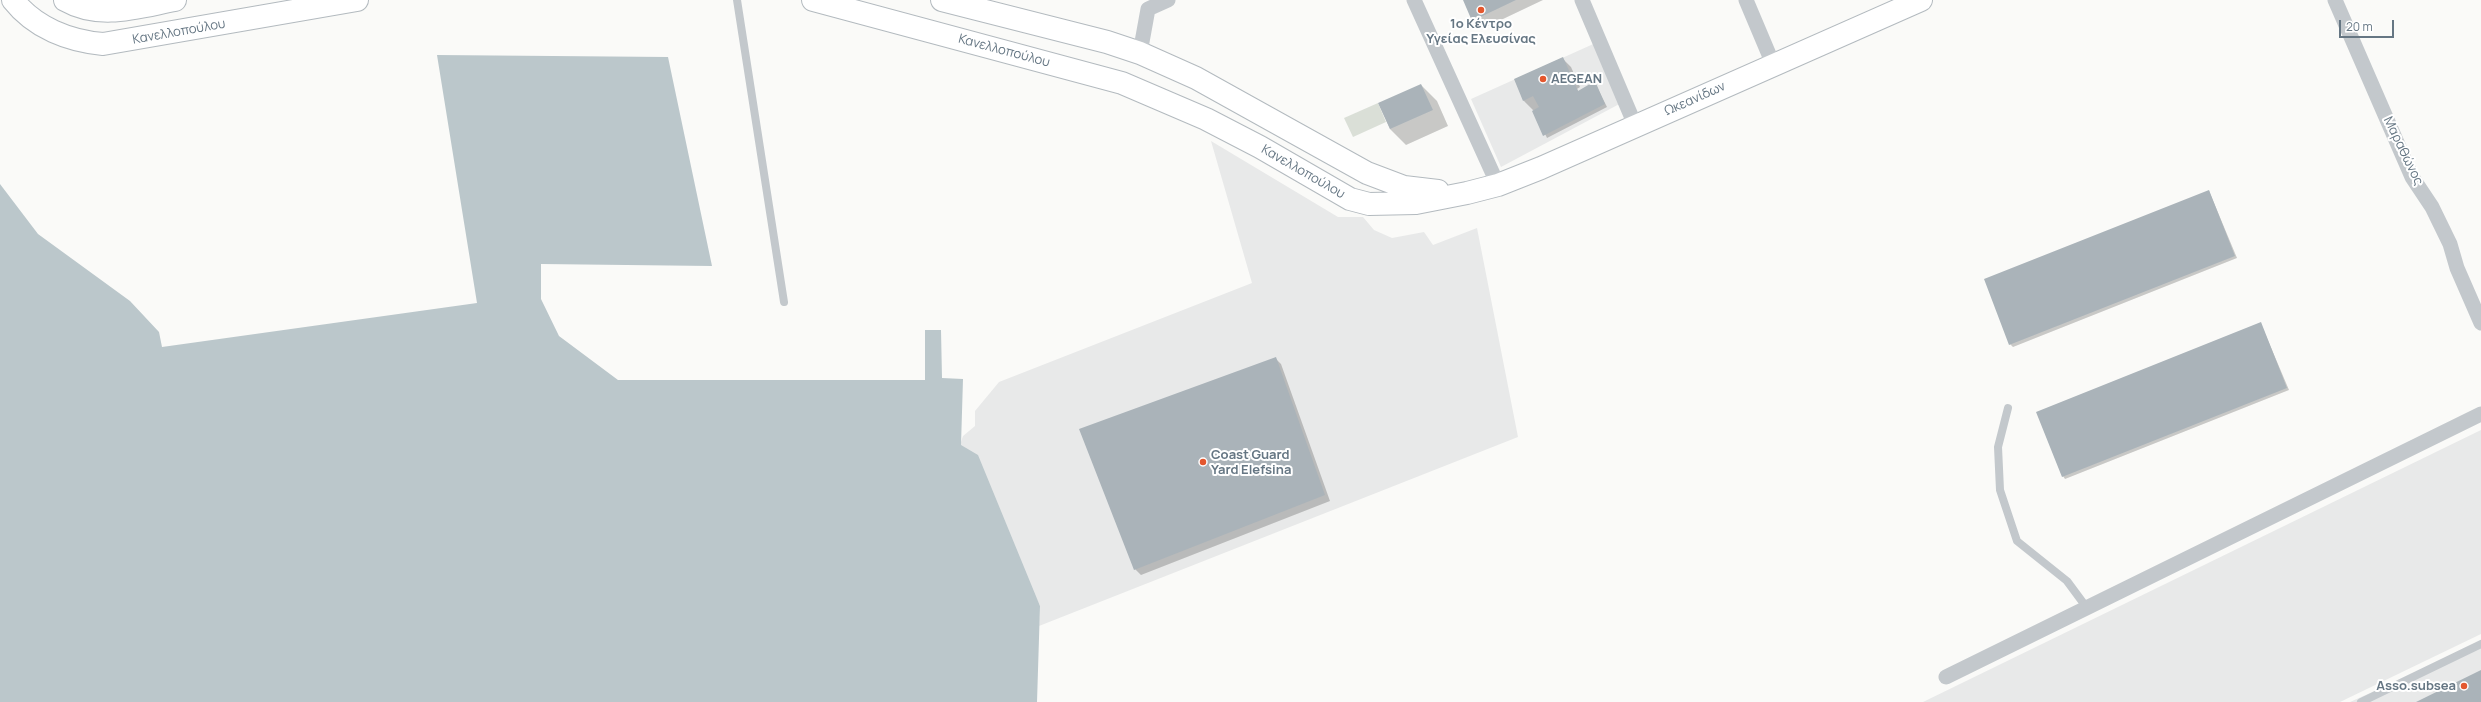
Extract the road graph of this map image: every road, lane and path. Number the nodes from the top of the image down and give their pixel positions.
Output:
1 (13, 0) edge
2 (65, 0) edge
3 (175, 0) edge
4 (357, 0) edge
5 (737, 0) edge
6 (812, 0) edge
7 (942, 0) edge
8 (1168, 0) edge
9 (1414, 0) edge
10 (1582, 0) edge
11 (1746, 0) edge
12 (1921, 0) edge
13 (2335, 0) edge
14 (1146, 5) edge
15 (1140, 53) junction
16 (1774, 64) junction
17 (1634, 125) junction
18 (1498, 185) junction
19 (1467, 193) junction
20 (784, 302) dead end
21 (2481, 323) edge
22 (2008, 408) dead end
23 (2481, 414) edge
24 (2087, 608) junction
25 (2481, 644) edge
26 (1946, 677) dead end
27 (2361, 702) edge

1 - 4 street, Κανελλοπούλου
2 - 3 street
5 - 20 lane
6 - 19 street, Κανελλοπούλου
7 - 15 street
8 - 14 street
9 - 18 street
10 - 17 street
11 - 16 street
12 - 16 street, Ωκεανίδων
13 - 21 street, Μαραθώνος
14 - 15 street
15 - 19 street
16 - 17 street, Ωκεανίδων
17 - 18 street, Ωκεανίδων
18 - 19 street, Ωκεανίδων
22 - 24 lane
23 - 24 street
24 - 26 street
25 - 27 lane

